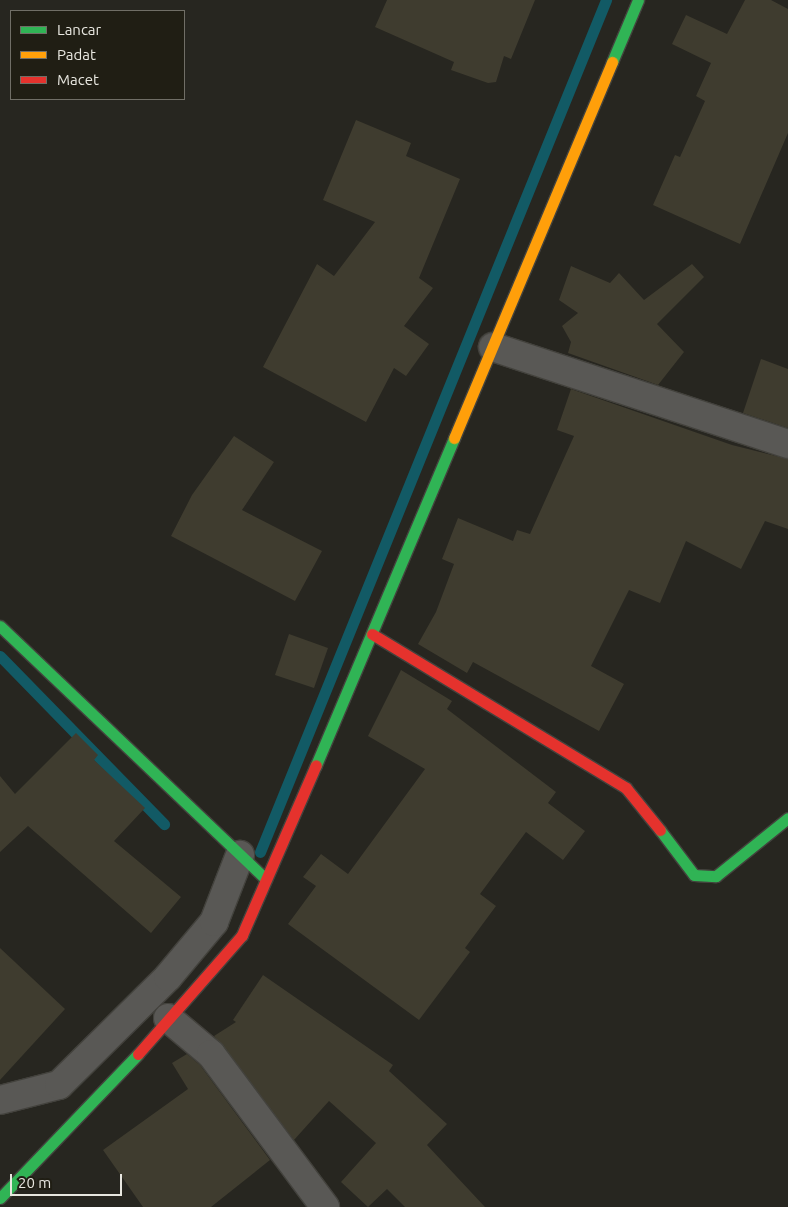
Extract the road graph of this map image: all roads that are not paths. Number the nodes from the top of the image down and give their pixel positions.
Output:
1 (638, 0) edge
2 (493, 347) junction
3 (788, 444) edge
4 (0, 626) edge
5 (372, 634) junction
6 (788, 818) edge
7 (240, 855) junction
8 (266, 879) junction
9 (168, 1018) junction
10 (0, 1100) edge
11 (0, 1198) edge
12 (325, 1207) edge

1 - 2 main road
2 - 3 street
2 - 5 main road
4 - 7 main road
5 - 6 main road
5 - 8 main road
7 - 8 main road
7 - 10 street
8 - 9 main road
9 - 11 main road
9 - 12 street

